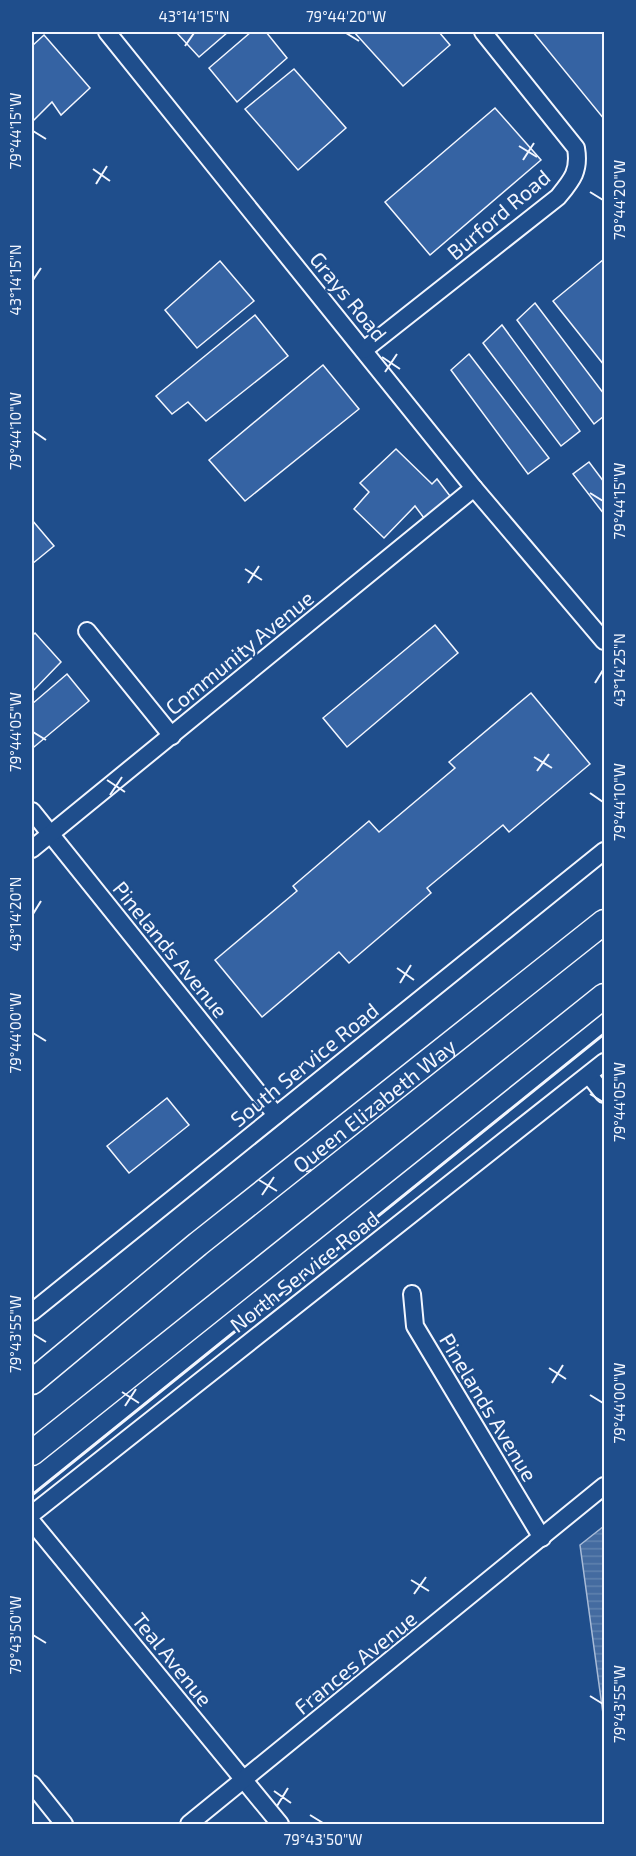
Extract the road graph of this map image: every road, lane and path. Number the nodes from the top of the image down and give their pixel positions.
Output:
1 (107, 32) edge
2 (483, 32) edge
3 (364, 350) junction
4 (474, 488) junction
5 (87, 631) dead end
6 (604, 641) edge
7 (172, 736) junction
8 (32, 810) edge
9 (50, 834) junction
10 (32, 849) edge
11 (604, 851) edge
12 (604, 922) edge
13 (604, 996) edge
14 (604, 1062) edge
15 (588, 1075) junction
16 (604, 1094) edge
17 (276, 1116) junction
18 (412, 1294) dead end
19 (32, 1312) edge
20 (32, 1382) edge
21 (32, 1453) edge
22 (604, 1486) edge
23 (32, 1514) edge
24 (32, 1522) edge
25 (542, 1538) junction
26 (244, 1782) junction
27 (32, 1784) edge
28 (64, 1824) edge
29 (189, 1824) edge
30 (280, 1824) edge

1 - 3 street, Grays Road
2 - 3 street, Burford Road
3 - 4 street, Grays Road
4 - 6 street, Grays Road
4 - 7 street, Community Avenue
5 - 7 street
7 - 9 street, Community Avenue
8 - 9 street, Pinelands Avenue
9 - 10 street, Community Avenue
9 - 17 street, Pinelands Avenue
11 - 17 street, South Service Road
12 - 20 highway, Queen Elizabeth Way
13 - 21 highway
14 - 15 street, North Service Road
15 - 16 street
15 - 23 street, North Service Road
17 - 19 street, South Service Road
18 - 25 street, Pinelands Avenue
22 - 25 street, Frances Avenue
24 - 26 street, Teal Avenue
25 - 26 street, Frances Avenue
26 - 29 street, Frances Avenue
26 - 30 street, Teal Avenue
27 - 28 street

